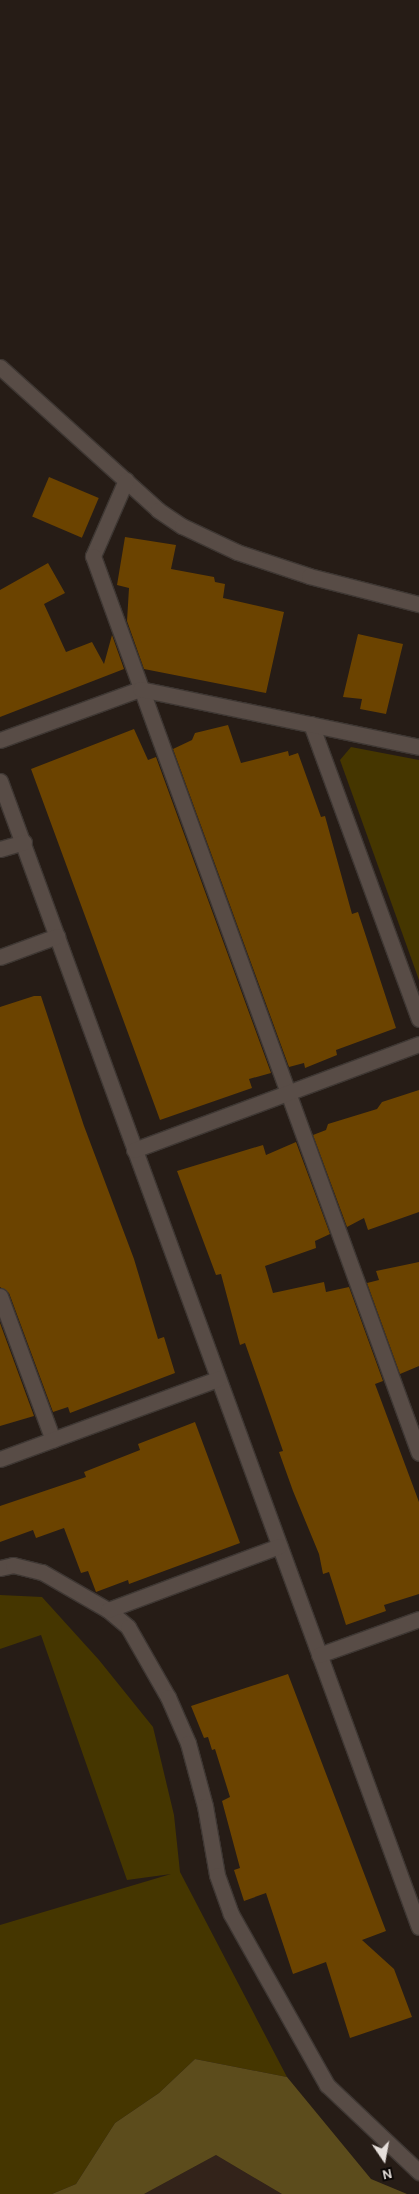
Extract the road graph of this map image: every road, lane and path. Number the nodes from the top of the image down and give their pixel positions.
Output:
1 (0, 366) edge
2 (126, 480) junction
3 (419, 604) edge
4 (140, 689) junction
5 (311, 724) junction
6 (0, 740) edge
7 (419, 748) edge
8 (0, 781) edge
9 (24, 842) junction
10 (0, 849) edge
11 (57, 936) junction
12 (0, 957) edge
13 (419, 1019) edge
14 (419, 1044) edge
15 (288, 1093) junction
16 (134, 1150) junction
17 (0, 1296) edge
18 (218, 1379) junction
19 (53, 1440) junction
20 (419, 1453) edge
21 (0, 1459) edge
22 (279, 1546) junction
23 (0, 1568) edge
24 (108, 1610) junction
25 (419, 1619) edge
26 (319, 1655) junction
27 (419, 1927) edge
28 (419, 2172) edge

1 - 2 street
2 - 3 street
2 - 4 street
4 - 5 street
4 - 6 street
4 - 15 street
5 - 7 street
5 - 13 street
8 - 9 street
9 - 10 street
9 - 11 street
11 - 12 street
11 - 16 street
14 - 15 street
15 - 16 street
15 - 20 street
16 - 18 street
17 - 19 street
18 - 19 street
18 - 22 street
19 - 21 street
22 - 24 street
22 - 26 street
23 - 24 street
24 - 28 street
25 - 26 street
26 - 27 street

